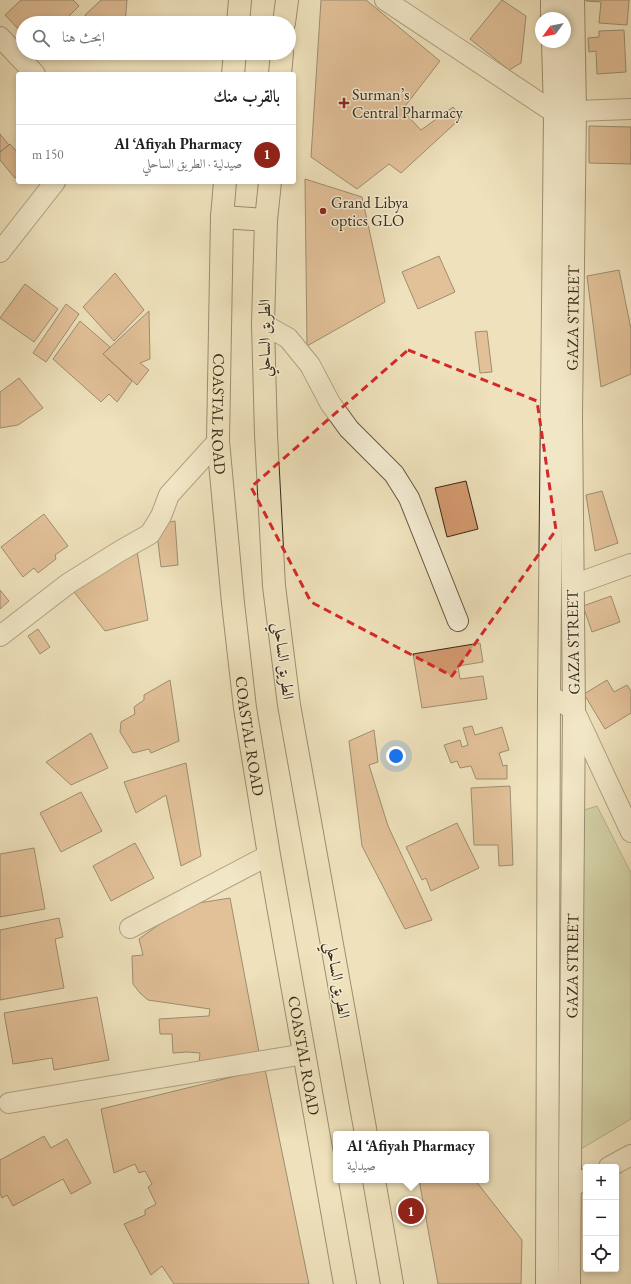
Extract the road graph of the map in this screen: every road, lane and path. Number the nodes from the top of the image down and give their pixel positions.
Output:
1 (240, 0) edge
2 (286, 0) edge
3 (385, 0) edge
4 (552, 0) edge
5 (573, 0) edge
6 (552, 12) edge
7 (239, 16) edge
8 (285, 16) edge
9 (0, 37) edge
10 (554, 48) edge
11 (16, 54) edge
12 (22, 60) edge
13 (234, 60) edge
14 (281, 60) edge
15 (33, 72) edge
16 (233, 72) edge
17 (280, 72) edge
18 (631, 109) edge
19 (565, 112) junction
20 (53, 184) edge
21 (224, 184) edge
22 (270, 184) edge
23 (222, 217) junction
24 (266, 220) junction
25 (0, 252) edge
26 (263, 324) junction
27 (218, 441) junction
28 (631, 564) edge
29 (573, 586) junction
30 (458, 621) dead end
31 (0, 636) edge
32 (549, 695) junction
33 (574, 710) junction
34 (631, 832) edge
35 (269, 855) junction
36 (130, 928) dead end
37 (305, 1054) junction
38 (9, 1103) dead end
39 (365, 1131) edge
40 (631, 1155) edge
41 (614, 1164) edge
42 (375, 1183) edge
43 (578, 1184) edge
44 (345, 1284) edge
45 (392, 1284) edge
46 (547, 1284) edge
47 (569, 1284) edge

1 - 7 highway
2 - 8 highway
3 - 19 street
4 - 6 street
5 - 19 street, GAZA STREET
9 - 11 street
10 - 19 street, GAZA STREET
12 - 15 street
13 - 16 highway
14 - 17 highway
18 - 19 street
19 - 29 street, GAZA STREET
19 - 32 street, GAZA STREET
20 - 25 street
21 - 23 highway, COASTAL ROAD
22 - 24 highway, الطريق الساحلي
23 - 24 highway
23 - 27 highway, COASTAL ROAD
24 - 26 highway, الطريق الساحلي
26 - 30 street
26 - 39 highway, الطريق الساحلي
27 - 31 street
27 - 35 highway, COASTAL ROAD
28 - 29 street
29 - 33 street, GAZA STREET
32 - 33 street
32 - 46 street, GAZA STREET
33 - 34 street
33 - 43 street, GAZA STREET
35 - 36 street
35 - 37 highway, COASTAL ROAD
37 - 38 street
37 - 44 highway, COASTAL ROAD
40 - 41 street
42 - 45 highway
43 - 47 street, GAZA STREET

